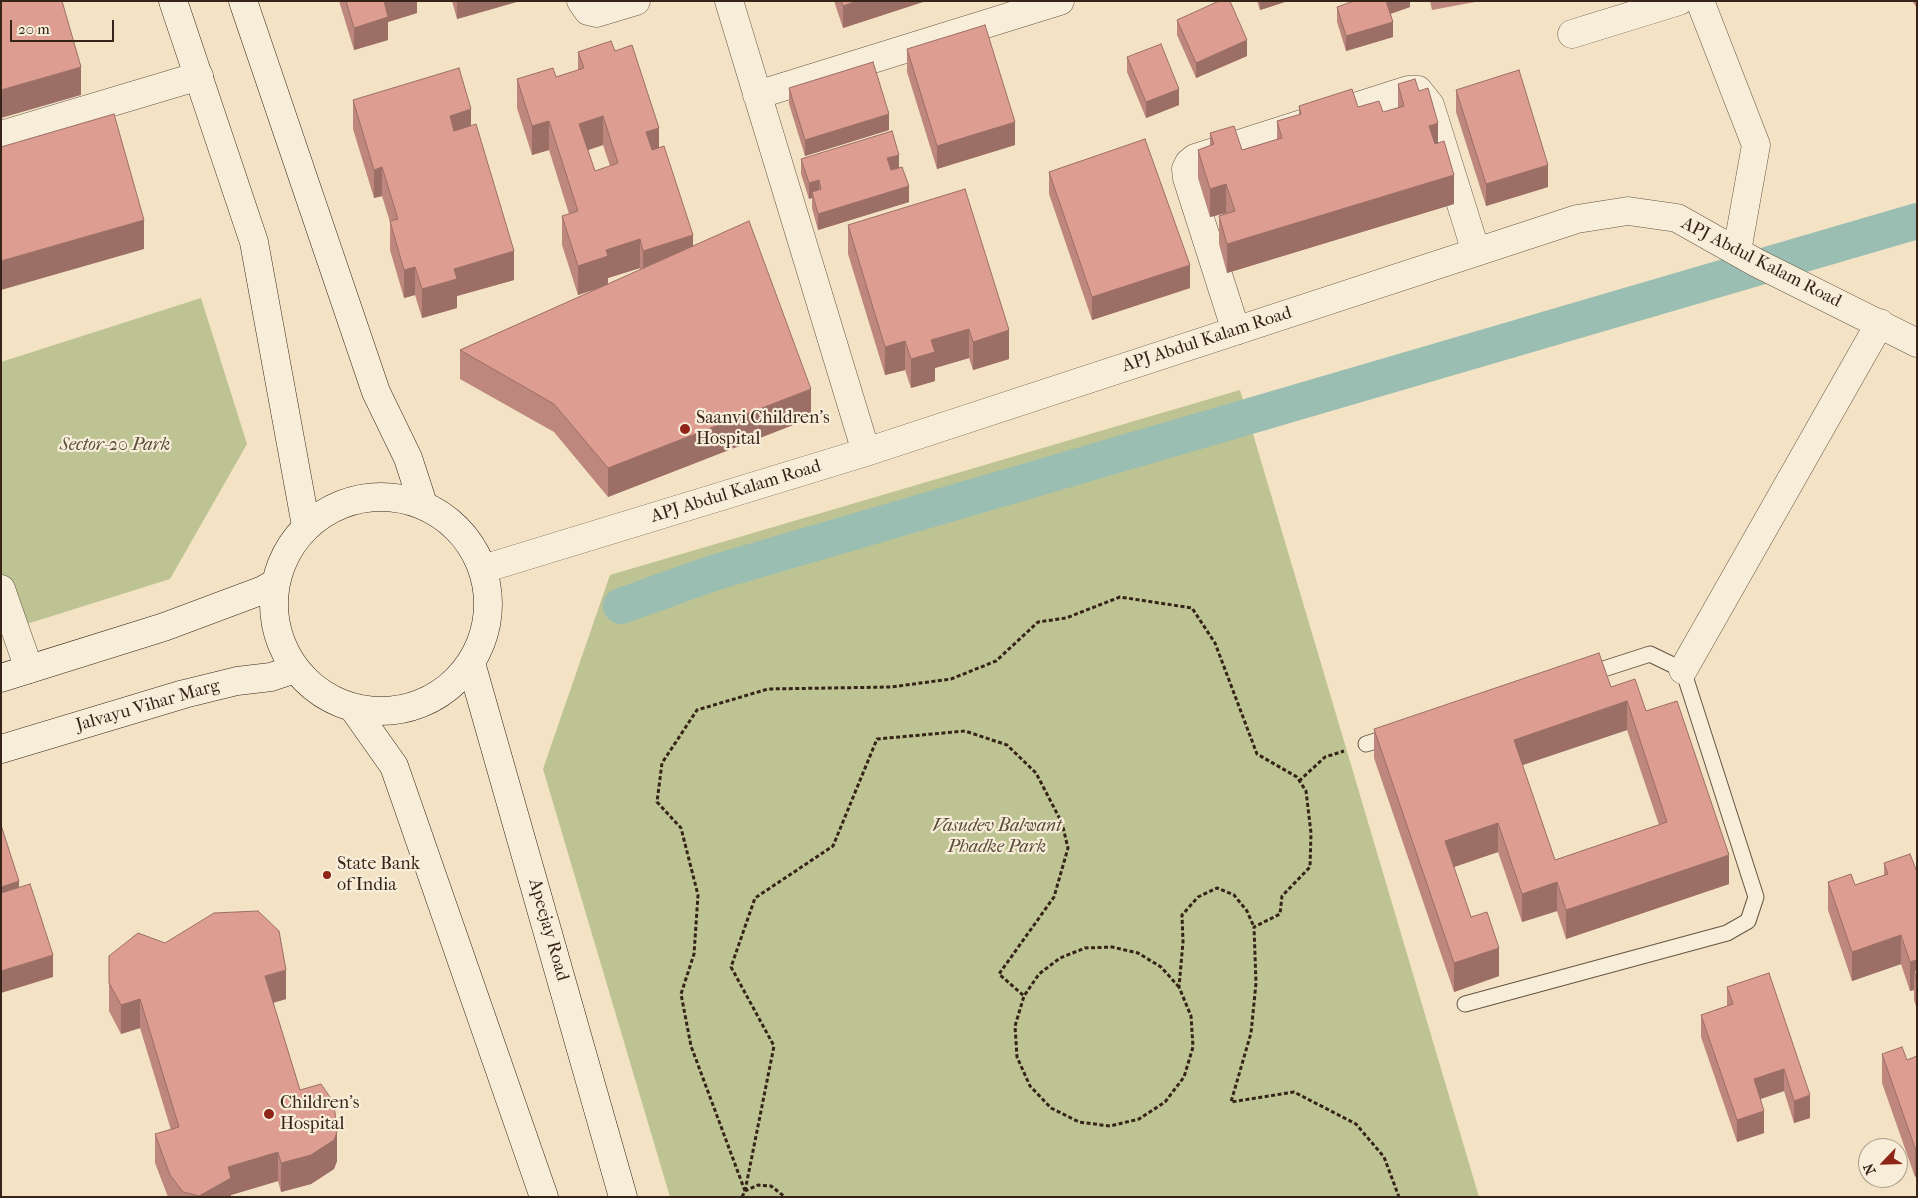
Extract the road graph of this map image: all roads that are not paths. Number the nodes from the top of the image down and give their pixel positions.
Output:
1 (173, 1) edge
2 (243, 1) edge
3 (581, 1) edge
4 (636, 1) edge
5 (728, 1) edge
6 (1060, 1) edge
7 (1679, 1) edge
8 (1700, 1) edge
9 (1572, 34) dead end
10 (199, 76) junction
11 (757, 95) junction
12 (1, 135) edge
13 (1476, 252) junction
14 (1757, 262) junction
15 (1880, 323) junction
16 (1236, 331) junction
17 (1917, 342) edge
18 (866, 452) junction
19 (423, 504) junction
20 (306, 526) junction
21 (483, 570) junction
22 (275, 583) junction
23 (1, 589) edge
24 (471, 663) junction
25 (29, 669) junction
26 (295, 669) junction
27 (1683, 670) junction
28 (1, 678) edge
29 (1574, 678) edge
30 (353, 708) junction
31 (1404, 732) edge
32 (1366, 744) road end
33 (1, 749) edge
34 (1465, 1004) dead end
35 (544, 1197) edge
36 (623, 1197) edge

1 - 10 street
2 - 19 street
3 - 4 street
5 - 11 street
6 - 11 street
7 - 9 street
8 - 14 street
10 - 12 street
10 - 20 street
11 - 18 street
13 - 14 street, APJ Abdul Kalam Road
13 - 16 street, APJ Abdul Kalam Road
13 - 16 street
14 - 15 street, APJ Abdul Kalam Road
15 - 17 street, APJ Abdul Kalam Road
15 - 27 street
16 - 18 street, APJ Abdul Kalam Road
18 - 21 street, APJ Abdul Kalam Road
19 - 20 street
19 - 21 street
20 - 22 street
21 - 24 street
22 - 25 street
22 - 26 street
23 - 25 street
24 - 30 street
24 - 36 street, Apeejay Road
25 - 28 street
26 - 30 street
26 - 33 street, Jalvayu Vihar Marg
27 - 29 lane
27 - 34 lane
30 - 35 street
31 - 32 lane

